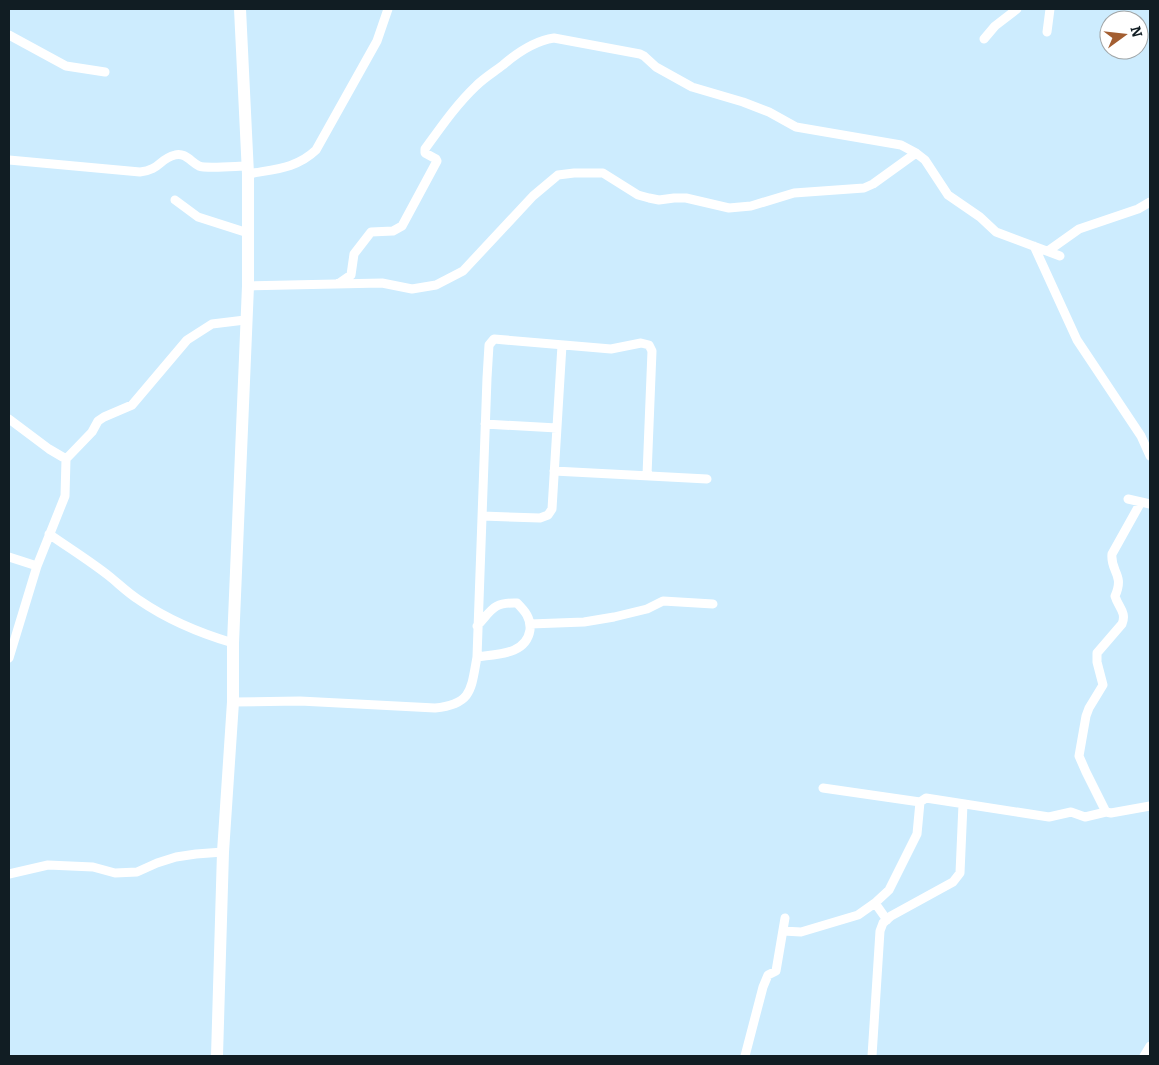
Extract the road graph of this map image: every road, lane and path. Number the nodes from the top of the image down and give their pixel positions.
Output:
1 (240, 9) edge
2 (388, 9) edge
3 (1018, 9) edge
4 (1050, 9) edge
5 (1047, 32) dead end
6 (9, 35) edge
7 (984, 38) dead end
8 (104, 72) dead end
9 (916, 153) junction
10 (9, 160) edge
11 (247, 170) junction
12 (175, 200) dead end
13 (1150, 202) edge
14 (248, 233) junction
15 (1034, 246) junction
16 (1048, 251) junction
17 (1060, 256) dead end
18 (338, 284) junction
19 (248, 286) junction
20 (245, 320) junction
21 (562, 345) junction
22 (9, 420) edge
23 (485, 424) junction
24 (557, 428) junction
25 (1150, 456) edge
26 (66, 459) junction
27 (554, 471) junction
28 (647, 475) junction
29 (707, 479) dead end
30 (1128, 499) dead end
31 (1146, 503) edge
32 (482, 516) junction
33 (49, 534) junction
34 (9, 557) edge
35 (37, 566) junction
36 (713, 604) dead end
37 (530, 624) junction
38 (477, 626) junction
39 (233, 643) junction
40 (478, 657) junction
41 (9, 658) edge
42 (233, 702) junction
43 (823, 788) dead end
44 (920, 802) junction
45 (963, 804) junction
46 (1150, 806) edge
47 (1106, 812) junction
48 (224, 852) junction
49 (9, 874) edge
50 (875, 903) junction
51 (785, 918) dead end
52 (887, 920) junction
53 (783, 931) junction
54 (1150, 1046) edge
55 (217, 1056) edge
56 (744, 1056) edge
57 (872, 1056) edge
58 (1144, 1056) edge

1 - 11 street
2 - 11 street
3 - 7 street
4 - 5 street
6 - 8 street
9 - 15 street
9 - 18 street
9 - 18 street
10 - 11 street
11 - 14 street
12 - 14 street
13 - 16 street
14 - 19 street
15 - 16 street
15 - 25 street
16 - 17 street
18 - 19 street
19 - 20 street
20 - 26 street
20 - 39 street
21 - 23 street
21 - 24 street
21 - 28 street
22 - 26 street
23 - 24 street
23 - 32 street
24 - 27 street
26 - 33 street
27 - 28 street
27 - 32 street
28 - 29 street
30 - 31 street
31 - 47 street
32 - 38 street
33 - 35 street
33 - 39 street
34 - 35 street
35 - 41 street
36 - 37 street
37 - 38 street
37 - 40 street
38 - 40 street
39 - 42 street
40 - 42 street
42 - 48 street
43 - 44 street
44 - 45 street
44 - 50 street
45 - 47 street
45 - 52 street
46 - 47 street
48 - 49 street
48 - 55 street
50 - 52 street
50 - 53 street
51 - 53 street
52 - 57 street
53 - 56 street
54 - 58 street

